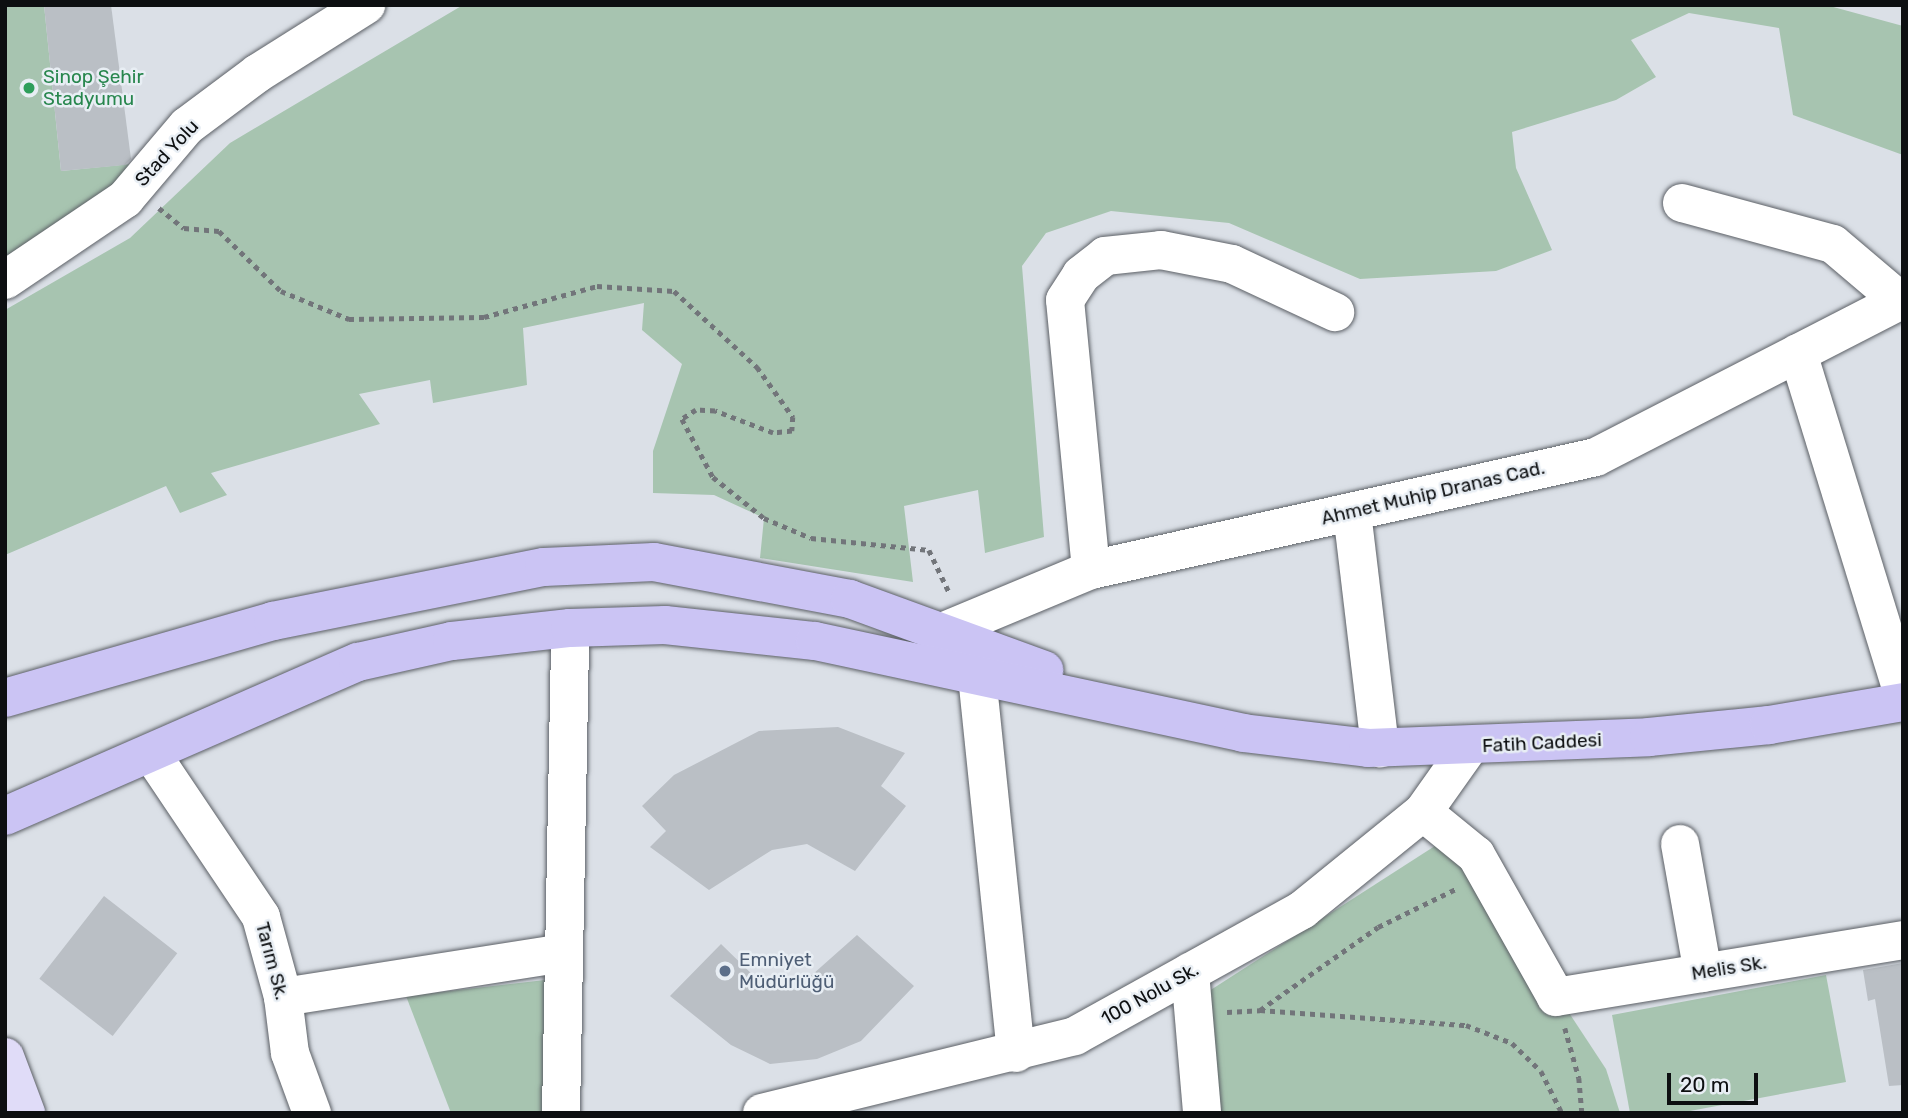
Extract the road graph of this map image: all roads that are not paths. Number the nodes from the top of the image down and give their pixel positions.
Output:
1 (366, 5) edge
2 (1682, 203) dead end
3 (5, 280) edge
4 (1901, 300) edge
5 (1335, 312) dead end
6 (1798, 353) junction
7 (1352, 512) junction
8 (1091, 570) junction
9 (570, 628) junction
10 (942, 632) junction
11 (977, 676) junction
12 (1903, 694) edge
13 (5, 698) edge
14 (1903, 702) edge
15 (1181, 720) junction
16 (1469, 747) junction
17 (1380, 748) junction
18 (151, 753) junction
19 (1423, 812) junction
20 (5, 816) edge
21 (1680, 844) dead end
22 (1903, 940) edge
23 (563, 953) junction
24 (1190, 972) junction
25 (1703, 973) junction
26 (283, 998) junction
27 (1016, 1052) junction
28 (5, 1057) edge
29 (26, 1113) edge
30 (312, 1113) edge
31 (561, 1113) edge
32 (762, 1113) edge
33 (1202, 1113) edge

1 - 3 street, Stad Yolu
2 - 4 street
4 - 6 street, Ahmet Muhip Dranas Cad.
5 - 8 street
6 - 7 street, Ahmet Muhip Dranas Cad.
6 - 12 street
7 - 8 street, Ahmet Muhip Dranas Cad.
7 - 17 street
8 - 10 street, Ahmet Muhip Dranas Cad.
9 - 11 highway
9 - 18 highway
9 - 23 street
10 - 13 highway
10 - 15 highway
11 - 15 highway
11 - 27 street
14 - 16 highway, Fatih Caddesi
15 - 17 highway, Fatih Caddesi
16 - 17 highway, Fatih Caddesi
16 - 19 street, 100 Nolu Sk.
18 - 20 highway
18 - 26 street, Tarım Sk.
19 - 24 street, 100 Nolu Sk.
19 - 25 street, Melis Sk.
21 - 25 street
22 - 25 street, Melis Sk.
23 - 26 street
23 - 31 street
24 - 27 street, 100 Nolu Sk.
24 - 33 street
26 - 30 street, Tarım Sk.
27 - 32 street, 100 Nolu Sk.
28 - 29 main road

